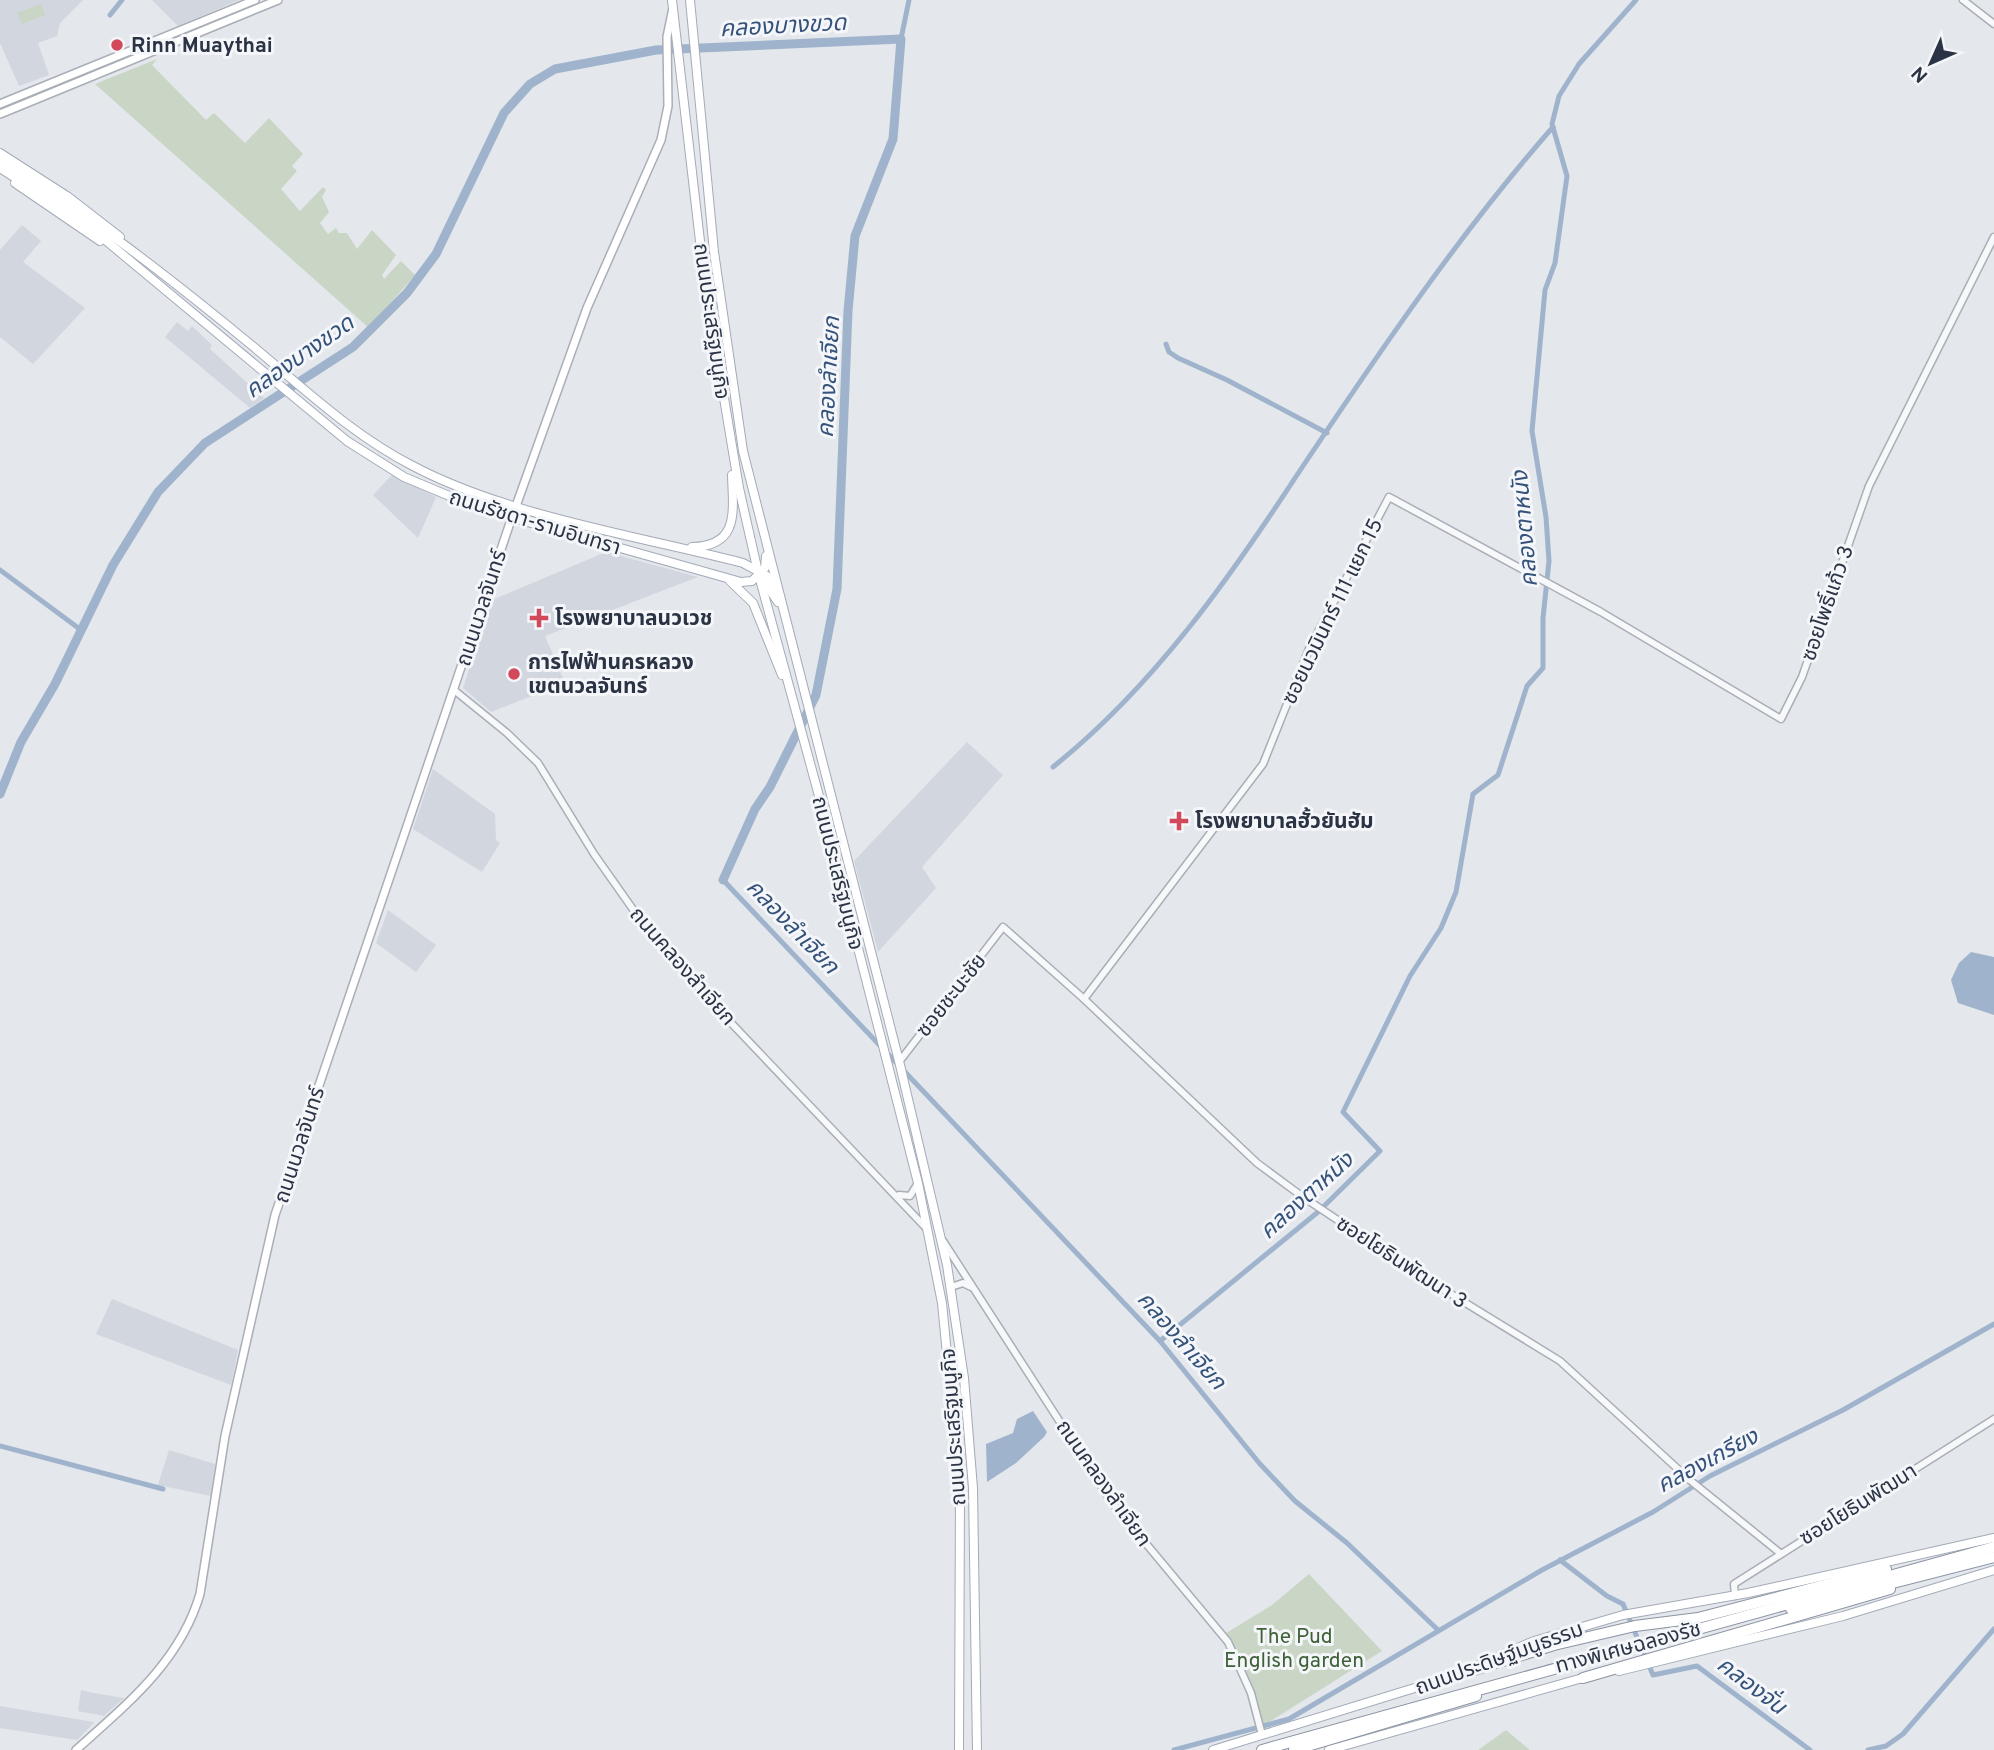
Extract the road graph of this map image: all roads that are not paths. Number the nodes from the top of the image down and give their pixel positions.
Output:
1 (255, 0) edge
2 (278, 0) edge
3 (690, 0) edge
4 (1963, 0) edge
5 (673, 4) edge
6 (1994, 24) edge
7 (671, 36) junction
8 (695, 60) junction
9 (679, 66) junction
10 (683, 96) junction
11 (668, 102) junction
12 (0, 104) edge
13 (0, 114) edge
14 (0, 153) edge
15 (0, 160) edge
16 (0, 167) edge
17 (0, 173) edge
18 (61, 202) junction
19 (1994, 237) edge
20 (713, 252) junction
21 (702, 255) junction
22 (162, 273) junction
23 (161, 287) junction
24 (731, 450) junction
25 (516, 506) junction
26 (512, 517) junction
27 (759, 517) junction
28 (761, 536) junction
29 (750, 538) junction
30 (682, 548) junction
31 (687, 566) junction
32 (758, 572) junction
33 (722, 575) junction
34 (1542, 579) joint
35 (779, 592) junction
36 (785, 617) junction
37 (790, 689) junction
38 (454, 690) junction
39 (1003, 928) joint
40 (1084, 999) junction
41 (899, 1063) junction
42 (918, 1183) junction
43 (897, 1194) junction
44 (929, 1231) junction
45 (942, 1239) junction
46 (951, 1287) junction
47 (975, 1290) junction
48 (1994, 1419) edge
49 (1994, 1538) edge
50 (1994, 1547) edge
51 (1780, 1553) junction
52 (1994, 1557) edge
53 (1934, 1562) junction
54 (1994, 1570) edge
55 (1919, 1576) junction
56 (1735, 1596) junction
57 (1646, 1662) junction
58 (1583, 1678) joint
59 (1442, 1680) junction
60 (1261, 1729) junction
61 (76, 1750) edge
62 (959, 1750) edge
63 (977, 1750) edge
64 (1213, 1750) edge
65 (1262, 1750) edge
66 (1294, 1750) edge
67 (1329, 1750) edge

1 - 12 main road
2 - 13 main road
3 - 8 main road, ถนนประเสริฐมนูกิจ
4 - 6 street
5 - 7 main road, ถนนประเสริฐมนูกิจ
7 - 9 main road, ถนนประเสริฐมนูกิจ
7 - 11 main road
8 - 9 main road
8 - 20 main road, ถนนประเสริฐมนูกิจ
9 - 10 main road, ถนนประเสริฐมนูกิจ
10 - 11 main road
10 - 21 main road, ถนนประเสริฐมนูกิจ
11 - 25 main road
14 - 22 main road, ถนนรัชดา-รามอินทรา
15 - 18 main road, ถนนรัชดา-รามอินทรา
16 - 18 main road, ถนนรัชดา-รามอินทรา
17 - 23 main road, ถนนรัชดา-รามอินทรา
18 - 22 main road, ถนนรัชดา-รามอินทรา
18 - 23 main road, ถนนรัชดา-รามอินทรา
19 - 34 street, ซอยโพธิ์แก้ว 3
20 - 21 main road
20 - 27 main road, ถนนประเสริฐมนูกิจ
21 - 24 main road, ถนนประเสริฐมนูกิจ
22 - 25 main road, ถนนรัชดา-รามอินทรา
23 - 26 main road, ถนนรัชดา-รามอินทรา
24 - 29 main road, ถนนประเสริฐมนูกิจ
24 - 30 main road
25 - 30 main road, ถนนรัชดา-รามอินทรา
26 - 31 main road, ถนนรัชดา-รามอินทรา
26 - 38 main road, ถนนนวลจันทร์
27 - 28 main road
27 - 35 main road, ถนนประเสริฐมนูกิจ
28 - 29 main road
28 - 32 main road
29 - 32 main road, ถนนประเสริฐมนูกิจ
30 - 31 main road
30 - 32 main road, ถนนรัชดา-รามอินทรา
31 - 33 main road, ถนนรัชดา-รามอินทรา
32 - 33 main road, ถนนรัชดา-รามอินทรา
32 - 35 main road, ถนนรัชดา-รามอินทรา
32 - 36 main road
32 - 37 main road, ถนนประเสริฐมนูกิจ
33 - 37 main road
34 - 40 street, ซอยนวมินทร์ 111 แยก 15
35 - 36 main road, ถนนประเสริฐมนูกิจ
36 - 41 main road, ถนนประเสริฐมนูกิจ
37 - 42 main road, ถนนประเสริฐมนูกิจ
38 - 43 street, ถนนคลองลำเจียก
38 - 61 main road, ถนนนวลจันทร์
39 - 40 street, ซอยโยธินพัฒนา 3
39 - 41 street, ซอยชะนะชัย
40 - 51 street, ซอยโยธินพัฒนา 3
41 - 45 main road, ถนนประเสริฐมนูกิจ
42 - 43 street
42 - 44 main road, ถนนประเสริฐมนูกิจ
43 - 44 street, ถนนคลองลำเจียก
44 - 62 main road, ถนนประเสริฐมนูกิจ
45 - 46 main road, ถนนประเสริฐมนูกิจ
45 - 47 street, ถนนคลองลำเจียก
46 - 47 street
46 - 63 main road, ถนนประเสริฐมนูกิจ
47 - 60 street, ถนนคลองลำเจียก
48 - 51 street, ซอยโยธินพัฒนา
49 - 56 main road, ถนนประดิษฐ์มนูธรรม
50 - 53 highway, ทางพิเศษฉลองรัช
51 - 56 street, ซอยโยธินพัฒนา
52 - 55 highway, ทางพิเศษฉลองรัช
53 - 59 highway
53 - 65 highway, ทางพิเศษฉลองรัช
54 - 57 main road
55 - 57 highway
55 - 66 highway, ทางพิเศษฉลองรัช
56 - 59 main road, ถนนประดิษฐ์มนูธรรม
57 - 58 highway
58 - 67 main road, ถนนประดิษฐ์มนูธรรม
59 - 60 main road, ถนนประดิษฐ์มนูธรรม
60 - 64 main road, ถนนประดิษฐ์มนูธรรม

